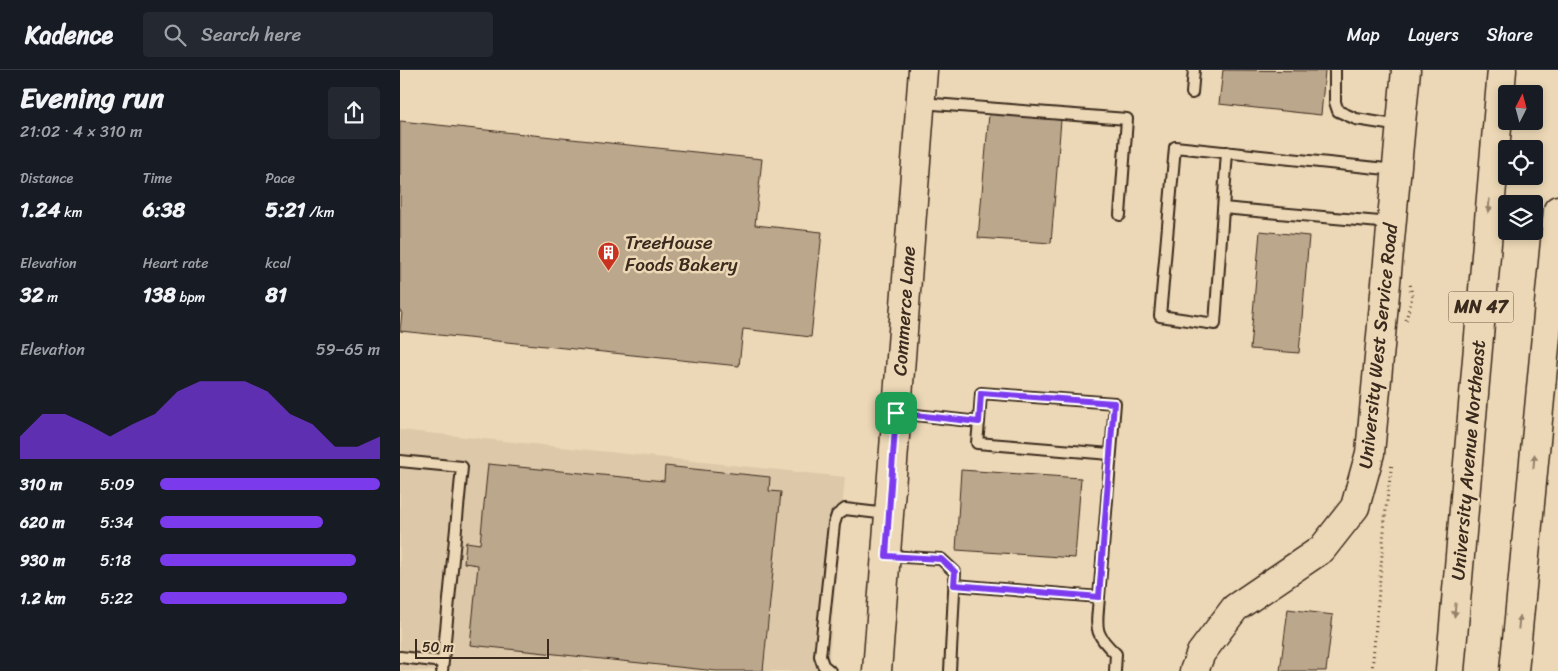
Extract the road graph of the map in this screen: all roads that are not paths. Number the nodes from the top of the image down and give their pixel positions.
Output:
1 (922, 70) edge
2 (1194, 70) edge
3 (1335, 70) edge
4 (1406, 70) edge
5 (1502, 70) edge
6 (1192, 93) dead end
7 (920, 103) junction
8 (1400, 126) junction
9 (1227, 152) junction
10 (1397, 170) junction
11 (1223, 208) junction
12 (1558, 210) edge
13 (1120, 215) dead end
14 (1392, 223) junction
15 (896, 413) junction
16 (979, 422) junction
17 (1110, 454) junction
18 (400, 461) edge
19 (888, 514) junction
20 (886, 556) junction
21 (954, 585) junction
22 (1099, 597) junction
23 (400, 657) edge
24 (442, 666) edge
25 (830, 671) edge
26 (877, 671) edge
27 (950, 671) edge
28 (1115, 671) edge
29 (1194, 671) edge
30 (1450, 671) edge
31 (1514, 671) edge

1 - 7 street, Commerce Lane
2 - 6 lane
3 - 8 lane
4 - 8 street, University West Service Road
5 -> 30 street, University Avenue Northeast / MN 47
7 - 13 lane
7 - 15 street, Commerce Lane
8 - 10 street, University West Service Road
9 - 10 lane
9 - 11 lane
9 - 11 lane
10 - 14 street, University West Service Road
11 - 14 lane
31 -> 12 street
14 - 29 street, University West Service Road
15 - 16 lane
15 - 19 street, Commerce Lane
16 - 17 lane
16 - 17 lane
17 - 22 lane
18 - 24 lane
19 - 20 street, Commerce Lane
19 - 25 lane
20 - 21 lane
20 - 26 street, Commerce Lane
21 - 22 lane
21 - 27 lane
22 - 28 lane
23 - 24 lane

